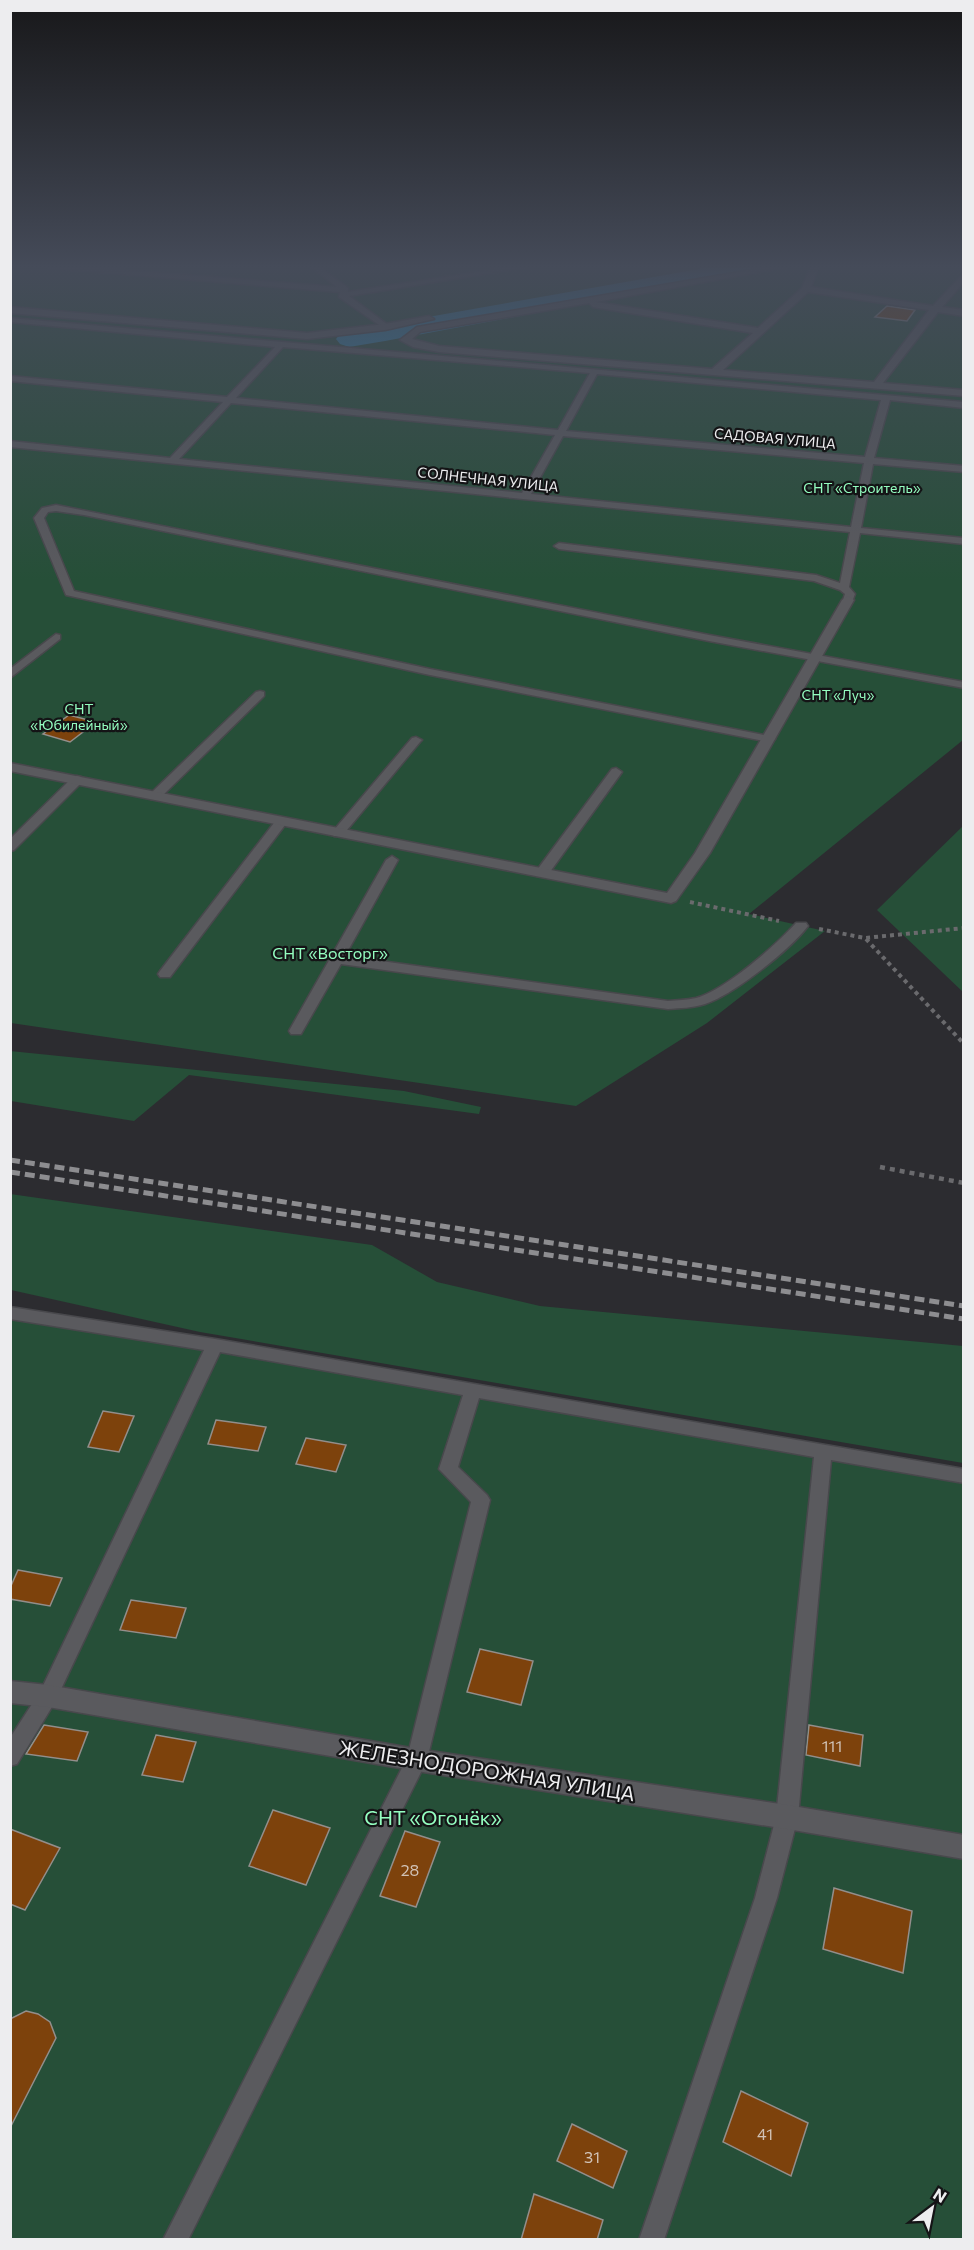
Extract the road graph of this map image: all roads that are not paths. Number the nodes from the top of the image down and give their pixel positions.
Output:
1 (259, 371) edge
2 (595, 371) joint
3 (716, 371) edge
4 (887, 371) edge
5 (10, 378) edge
6 (876, 386) junction
7 (963, 393) edge
8 (886, 398) junction
9 (230, 401) junction
10 (963, 405) edge
11 (560, 433) junction
12 (10, 444) edge
13 (173, 459) junction
14 (869, 460) junction
15 (963, 469) edge
16 (525, 497) junction
17 (857, 530) junction
18 (963, 541) edge
19 (559, 546) dead end
20 (846, 594) junction
21 (56, 637) dead end
22 (816, 658) junction
23 (10, 675) edge
24 (963, 685) edge
25 (260, 694) dead end
26 (769, 739) junction
27 (416, 740) dead end
28 (10, 766) edge
29 (616, 772) dead end
30 (77, 780) junction
31 (155, 796) junction
32 (282, 822) junction
33 (338, 833) junction
34 (10, 847) edge
35 (392, 860) dead end
36 (542, 873) junction
37 (801, 926) dead end
38 (337, 959) junction
39 (165, 974) dead end
40 (296, 1031) dead end
41 (10, 1313) edge
42 (215, 1345) junction
43 (473, 1391) junction
44 (823, 1452) junction
45 (963, 1476) edge
46 (10, 1692) edge
47 (48, 1696) junction
48 (10, 1756) edge
49 (417, 1760) junction
50 (787, 1817) junction
51 (963, 1847) edge
52 (175, 2240) edge
53 (651, 2240) edge

1 - 9 lane
2 - 8 lane
2 - 11 lane
3 - 6 street
4 - 6 street
5 - 9 lane, САДОВАЯ УЛИЦА
6 - 7 street
8 - 10 lane
8 - 14 lane
9 - 11 lane, САДОВАЯ УЛИЦА
9 - 13 lane
11 - 14 lane, САДОВАЯ УЛИЦА
11 - 16 lane
12 - 13 lane, СОЛНЕЧНАЯ УЛИЦА
13 - 16 lane, СОЛНЕЧНАЯ УЛИЦА
14 - 15 lane, САДОВАЯ УЛИЦА
14 - 17 lane
16 - 17 lane, СОЛНЕЧНАЯ УЛИЦА
17 - 18 lane, СОЛНЕЧНАЯ УЛИЦА
17 - 20 lane
19 - 20 lane
20 - 22 street
21 - 23 lane
22 - 24 lane
22 - 26 street
22 - 26 lane
25 - 31 lane
26 - 36 street
27 - 33 lane
28 - 30 street
29 - 36 lane
30 - 31 street
30 - 34 lane
31 - 32 street
32 - 33 street
32 - 39 lane
33 - 36 street
35 - 38 lane
37 - 38 lane
38 - 40 lane
41 - 42 lane
42 - 43 lane
42 - 47 lane
43 - 44 lane
43 - 49 lane
44 - 45 lane
44 - 50 lane
46 - 47 street, ЖЕЛЕЗНОДОРОЖНАЯ УЛИЦА
47 - 48 lane
47 - 49 street, ЖЕЛЕЗНОДОРОЖНАЯ УЛИЦА
49 - 50 street, ЖЕЛЕЗНОДОРОЖНАЯ УЛИЦА
49 - 52 lane
50 - 51 street, ЖЕЛЕЗНОДОРОЖНАЯ УЛИЦА
50 - 53 lane

